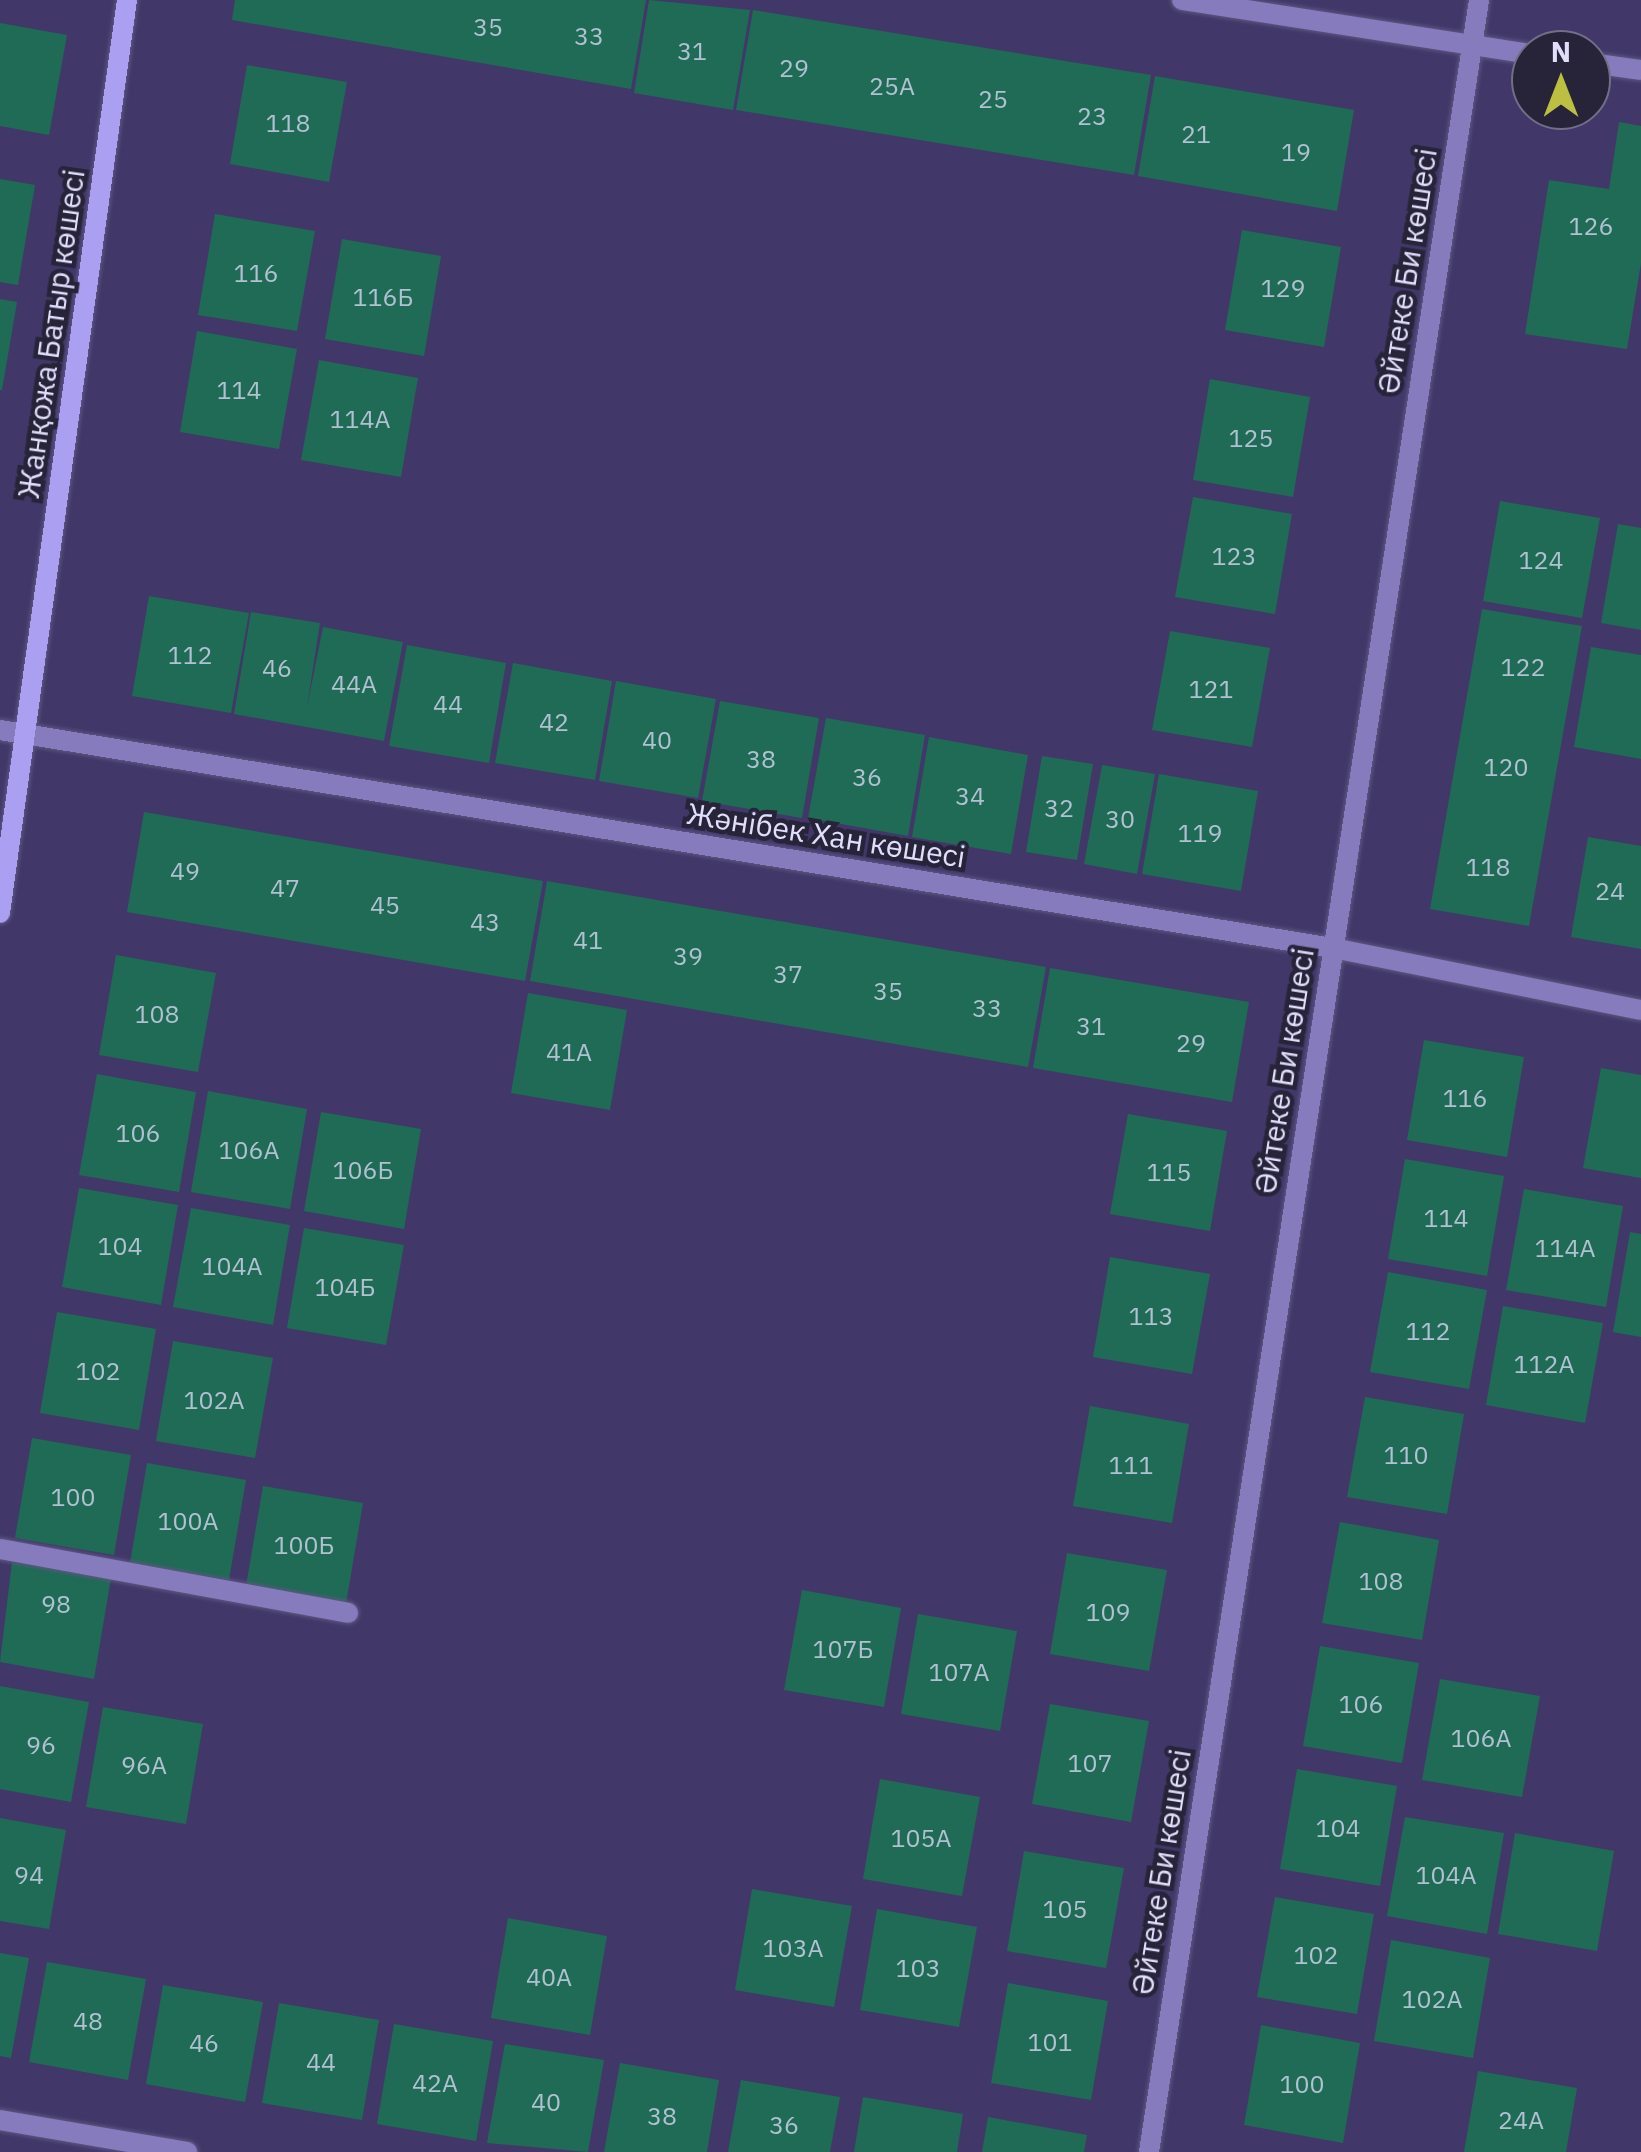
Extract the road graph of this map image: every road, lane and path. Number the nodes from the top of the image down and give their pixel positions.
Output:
1 (127, 0) edge
2 (1182, 0) edge
3 (1479, 0) edge
4 (1472, 45) junction
5 (1511, 51) edge
6 (1611, 66) edge
7 (1641, 70) edge
8 (0, 730) edge
9 (27, 734) junction
10 (0, 913) edge
11 (1333, 948) junction
12 (1641, 1010) edge
13 (0, 1549) edge
14 (348, 1613) dead end
15 (0, 2120) edge
16 (186, 2152) edge
17 (1148, 2152) edge

1 - 9 main road, Жанқожа Батыр көшесі
2 - 4 street
3 - 4 street, Әйтеке Би көшесі
4 - 5 street
4 - 11 street, Әйтеке Би көшесі
6 - 7 street
8 - 9 street, Жәнібек Хан көшесі
9 - 10 main road, Жанқожа Батыр көшесі
9 - 11 street, Жәнібек Хан көшесі
11 - 12 street, Жәнібек Хан көшесі
11 - 17 street, Әйтеке Би көшесі
13 - 14 street
15 - 16 street

